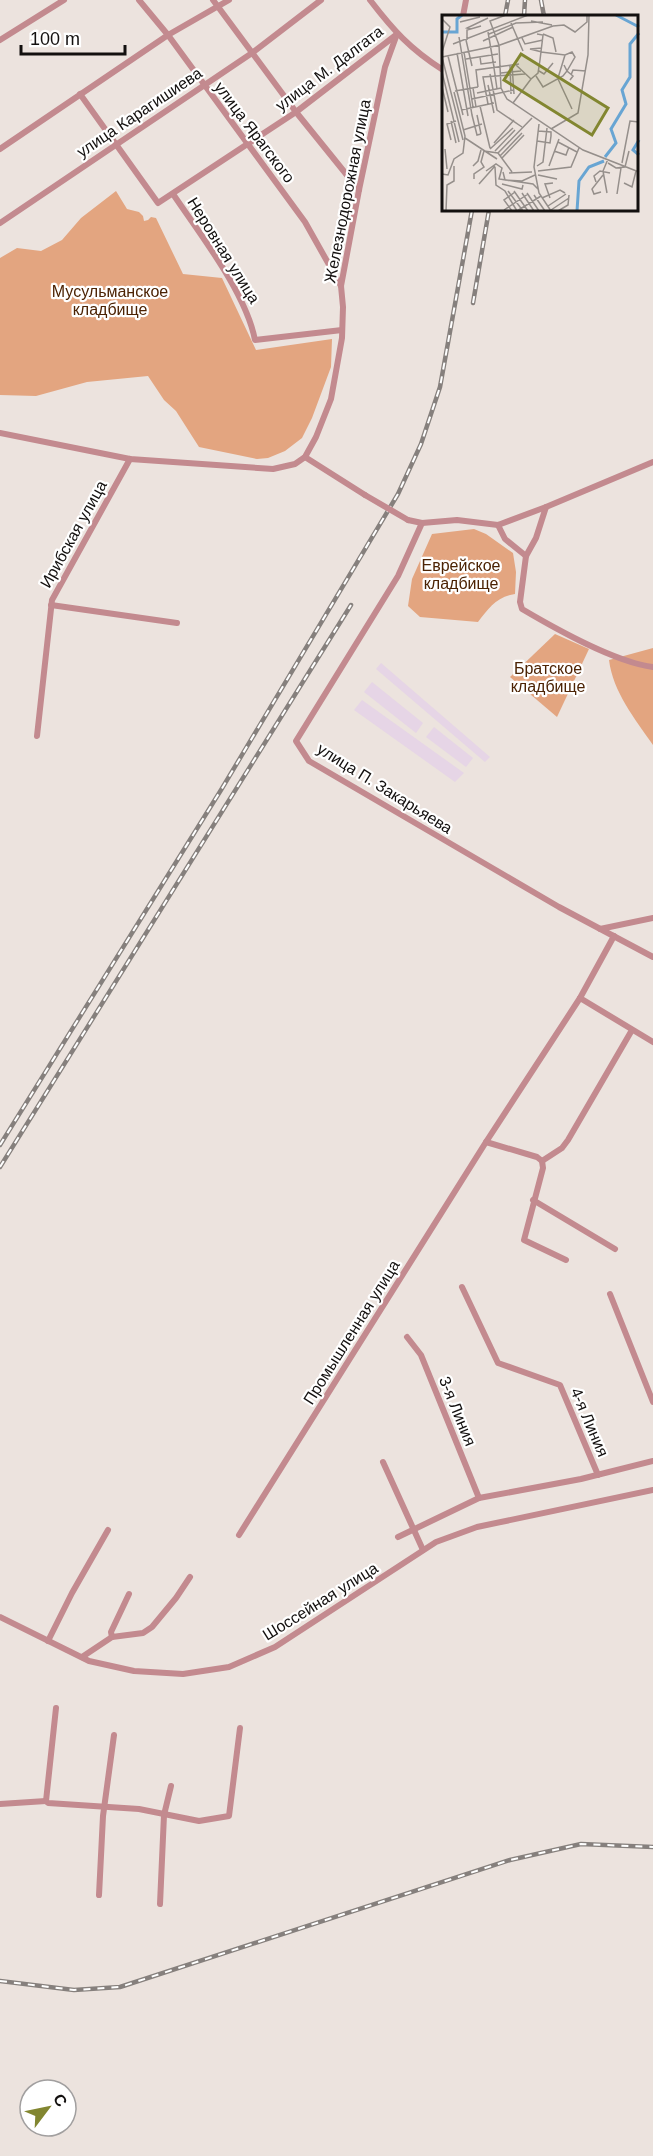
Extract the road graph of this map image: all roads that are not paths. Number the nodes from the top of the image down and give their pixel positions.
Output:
1 (64, 0) edge
2 (139, 0) edge
3 (213, 0) edge
4 (229, 0) edge
5 (321, 0) edge
6 (370, 0) edge
7 (466, 0) edge
8 (218, 7) junction
9 (463, 15) edge
10 (397, 34) junction
11 (168, 35) junction
12 (0, 40) edge
13 (252, 53) junction
14 (442, 69) edge
15 (204, 85) junction
16 (80, 94) junction
17 (296, 112) junction
18 (115, 143) junction
19 (246, 144) junction
20 (0, 149) edge
21 (359, 190) junction
22 (173, 194) junction
23 (0, 223) edge
24 (341, 286) junction
25 (342, 330) junction
26 (0, 433) edge
27 (306, 457) junction
28 (130, 459) junction
29 (653, 462) edge
30 (546, 507) junction
31 (422, 523) junction
32 (498, 525) junction
33 (526, 556) junction
34 (51, 605) junction
35 (177, 623) dead end
36 (653, 667) edge
37 (37, 736) dead end
38 (653, 918) edge
39 (600, 929) junction
40 (614, 936) junction
41 (653, 957) edge
42 (580, 998) junction
43 (632, 1030) junction
44 (653, 1042) edge
45 (486, 1142) junction
46 (542, 1161) junction
47 (533, 1200) junction
48 (615, 1249) dead end
49 (566, 1260) dead end
50 (462, 1287) dead end
51 (610, 1294) dead end
52 (407, 1337) dead end
53 (653, 1402) edge
54 (653, 1461) edge
55 (383, 1462) dead end
56 (598, 1475) junction
57 (653, 1490) edge
58 (479, 1498) junction
59 (413, 1529) junction
60 (108, 1530) dead end
61 (240, 1535) dead end
62 (398, 1537) dead end
63 (423, 1550) junction
64 (190, 1577) dead end
65 (129, 1594) dead end
66 (0, 1617) edge
67 (112, 1637) junction
68 (48, 1641) junction
69 (82, 1657) junction
70 (56, 1708) dead end
71 (240, 1728) dead end
72 (114, 1735) dead end
73 (171, 1786) dead end
74 (46, 1801) junction
75 (0, 1804) edge
76 (105, 1808) junction
77 (164, 1815) junction
78 (99, 1895) dead end
79 (160, 1904) dead end

1 - 12 street
2 - 11 street, улица Ярагского
3 - 8 street
4 - 8 street
5 - 13 street, улица Карагишиева
6 - 10 street
7 - 9 street
8 - 11 street
8 - 13 street
10 - 14 street
10 - 17 street, улица М. Далгата
10 - 21 street, Железнодорожная улица
11 - 15 street, улица Ярагского
11 - 16 street
13 - 15 street, улица Карагишиева
13 - 17 street
15 - 18 street, улица Карагишиева
15 - 19 street, улица Ярагского
16 - 18 street
16 - 20 street
17 - 19 street, улица М. Далгата
17 - 21 street
18 - 22 street, улица М. Далгата
18 - 23 street, улица Карагишиева
19 - 22 street, улица М. Далгата
19 - 24 street, улица Ярагского
21 - 24 street, Железнодорожная улица
22 - 25 street, Неровная улица
24 - 25 street, Железнодорожная улица
25 - 27 street, Железнодорожная улица
26 - 28 street
27 - 28 street
27 - 31 street, bridge
28 - 34 street, Ирибская улица
29 - 30 street
30 - 32 street
30 - 33 street
31 - 32 street
31 - 39 street, улица П. Закарьяева
32 - 33 street
33 - 36 street
34 - 35 street, Ирибская улица
34 - 37 street
38 - 39 street
39 - 40 street, улица П. Закарьяева
40 - 41 street, улица П. Закарьяева
40 - 42 street, Промышленная улица
42 - 43 street
42 - 45 street, Промышленная улица
43 - 44 street
43 - 46 street
45 - 46 street
45 - 61 street, Промышленная улица
46 - 47 street
47 - 48 street
47 - 49 street
50 - 56 street, 4-я Линия
51 - 53 street
52 - 58 street, 3-я Линия
54 - 56 street
55 - 59 street
56 - 58 street
57 - 63 street, Шоссейная улица
58 - 59 street
59 - 62 street
59 - 63 street
60 - 68 street
63 - 69 street, Шоссейная улица
64 - 67 street
65 - 67 street
66 - 68 street, Шоссейная улица
67 - 69 street
68 - 69 street, Шоссейная улица
70 - 74 street
71 - 77 street
72 - 76 street
73 - 77 street
74 - 75 street
74 - 76 street
76 - 77 street
76 - 78 street
77 - 79 street

